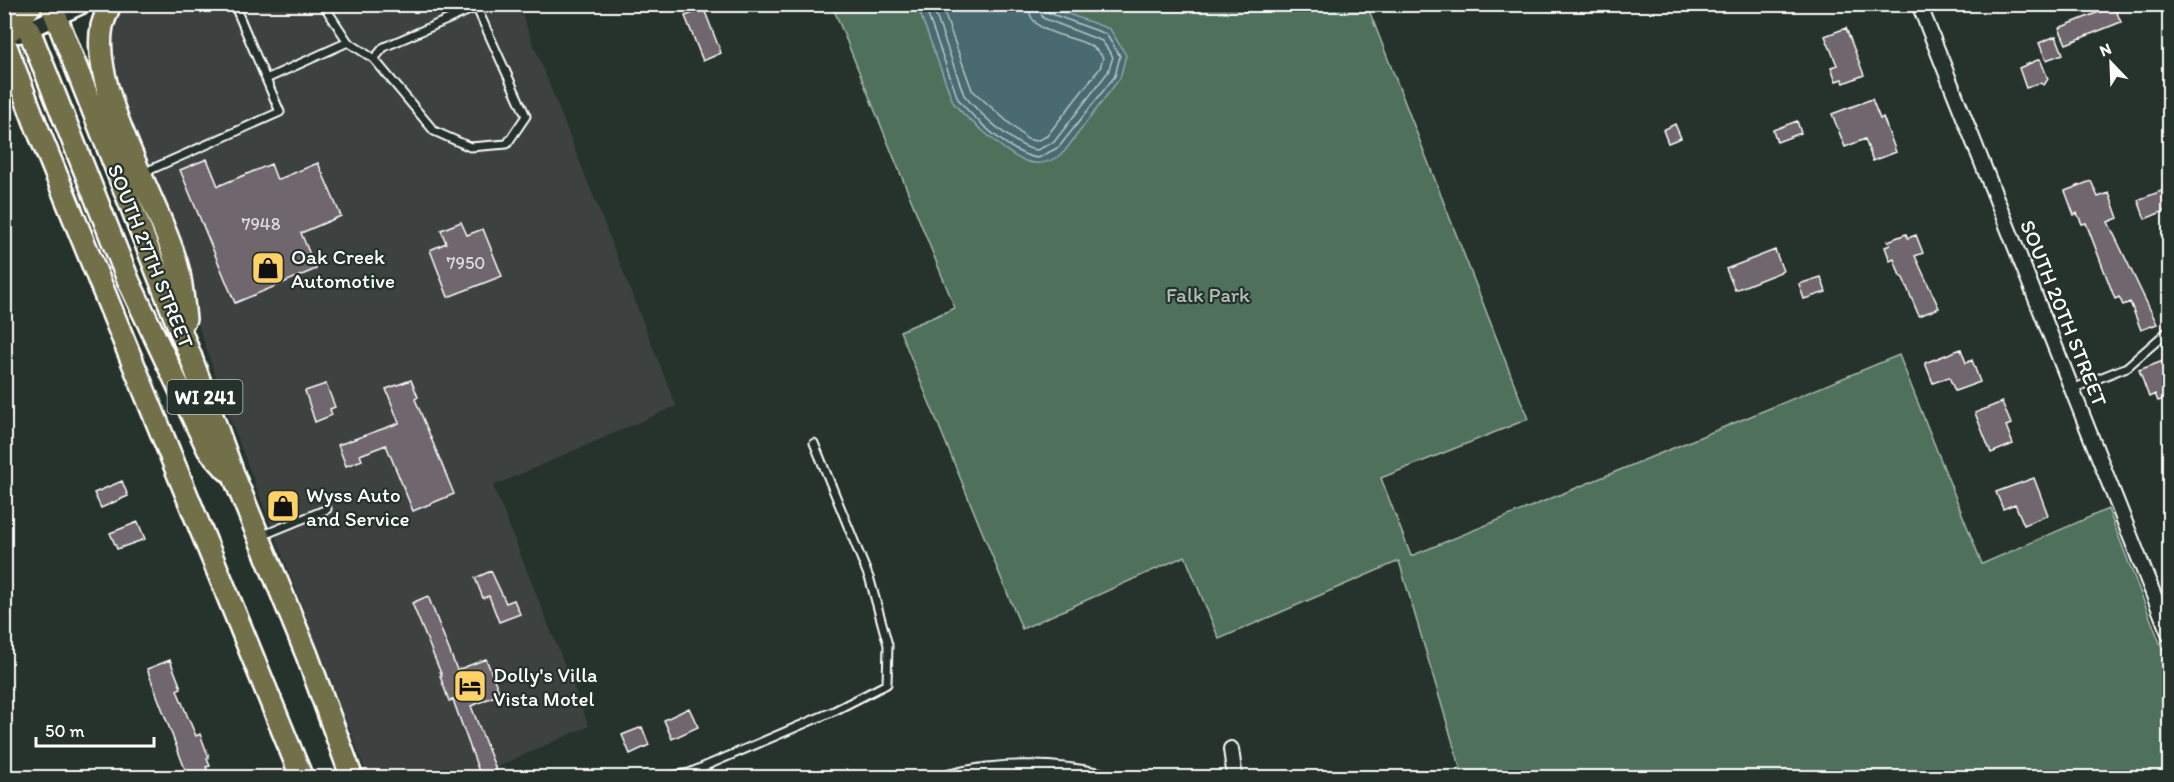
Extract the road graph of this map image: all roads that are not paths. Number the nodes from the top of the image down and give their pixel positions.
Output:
1 (84, 4) edge
2 (110, 4) edge
3 (234, 4) edge
4 (323, 4) edge
5 (1919, 4) edge
6 (476, 6) edge
7 (54, 10) edge
8 (18, 11) edge
9 (4, 41) edge
10 (348, 42) junction
11 (374, 59) junction
12 (266, 79) junction
13 (4, 94) edge
14 (36, 125) junction
15 (131, 178) junction
16 (2167, 332) dead end
17 (2072, 389) junction
18 (814, 443) dead end
19 (235, 479) junction
20 (327, 509) dead end
21 (259, 537) junction
22 (2169, 636) edge
23 (1231, 749) dead end
24 (302, 777) edge
25 (352, 777) edge
26 (660, 777) edge
27 (948, 777) edge
28 (1108, 777) edge
29 (1235, 777) edge

1 - 7 street
2 - 15 main road
3 - 12 lane
4 - 10 lane
5 - 17 street, SOUTH 20TH STREET
6 - 11 lane
6 - 11 lane
7 - 8 main road
7 - 15 main road, SOUTH 27TH STREET
8 - 9 main road
8 - 19 main road
9 - 14 main road, WI 241
10 - 11 lane
10 - 12 lane
12 - 15 lane
13 - 14 main road
14 - 24 main road, WI 241
15 - 19 main road, SOUTH 27TH STREET / WI 241
16 - 17 lane
17 - 22 street, SOUTH 20TH STREET
18 - 26 lane
19 - 21 main road, SOUTH 27TH STREET / WI 241
20 - 21 lane
21 - 25 main road, SOUTH 27TH STREET / WI 241
23 - 29 street
27 - 28 street

